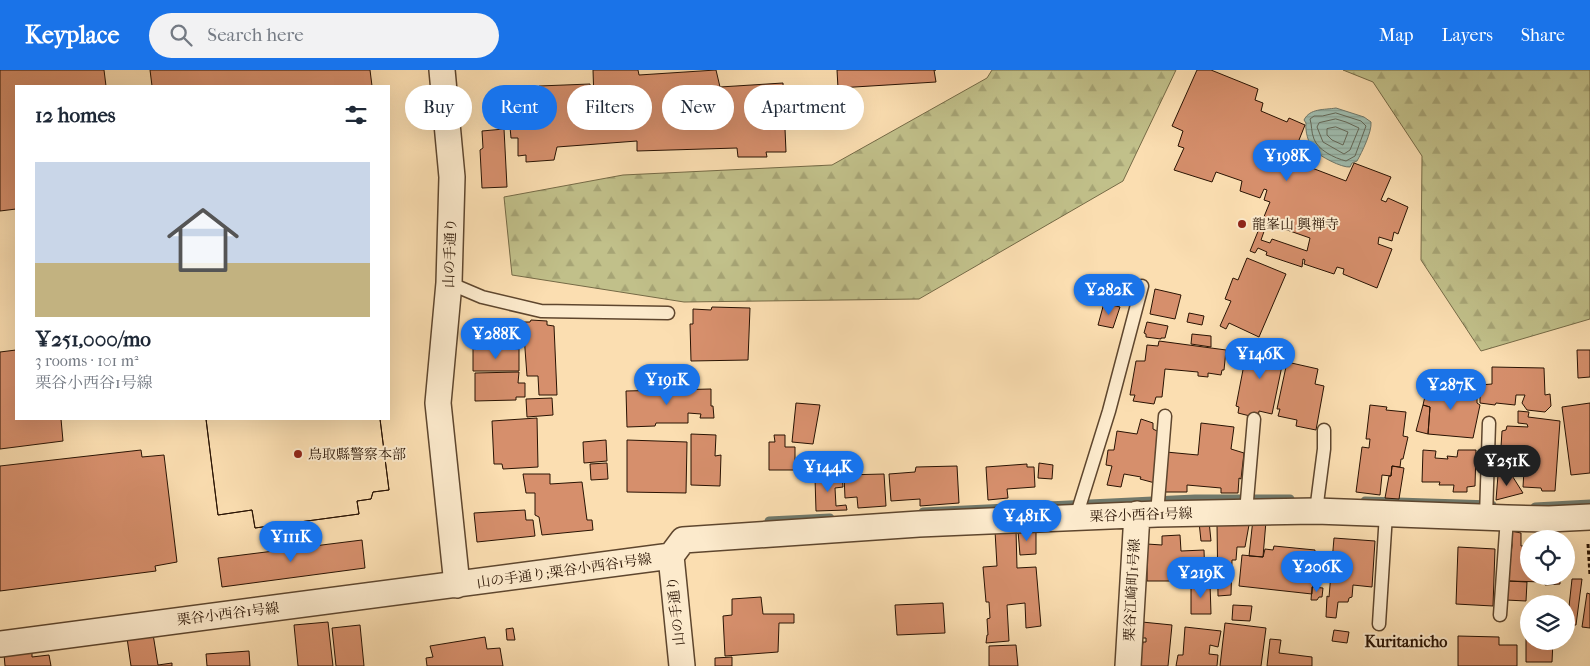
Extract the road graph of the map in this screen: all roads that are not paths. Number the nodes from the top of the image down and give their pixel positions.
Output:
1 (442, 70) edge
2 (449, 284) junction
3 (1142, 286) dead end
4 (668, 313) dead end
5 (1165, 416) dead end
6 (1254, 419) dead end
7 (1489, 423) dead end
8 (1324, 430) dead end
9 (1316, 511) junction
10 (1246, 512) junction
11 (1147, 514) junction
12 (1386, 514) junction
13 (1076, 517) junction
14 (1589, 517) edge
15 (1496, 518) junction
16 (671, 556) junction
17 (457, 585) junction
18 (1500, 615) dead end
19 (1379, 624) dead end
20 (0, 644) edge
21 (682, 666) edge
22 (1128, 666) edge

1 - 2 street, 山の手通り
2 - 4 lane
2 - 17 street, 山の手通り
3 - 13 lane
5 - 11 lane
6 - 10 lane
7 - 15 lane
8 - 9 lane
9 - 10 street, 栗谷小西谷1号線
9 - 12 street, 栗谷小西谷1号線
10 - 11 street, 栗谷小西谷1号線
11 - 13 street, 栗谷小西谷1号線
11 - 22 street, 栗谷江崎町1号線
12 - 15 street, 栗谷小西谷1号線
12 - 19 lane
13 - 16 street, 栗谷小西谷1号線
14 - 15 street, 栗谷小西谷1号線
15 - 18 lane
16 - 17 street, 山の手通り;栗谷小西谷1号線
16 - 21 street, 山の手通り
17 - 20 street, 栗谷小西谷1号線

